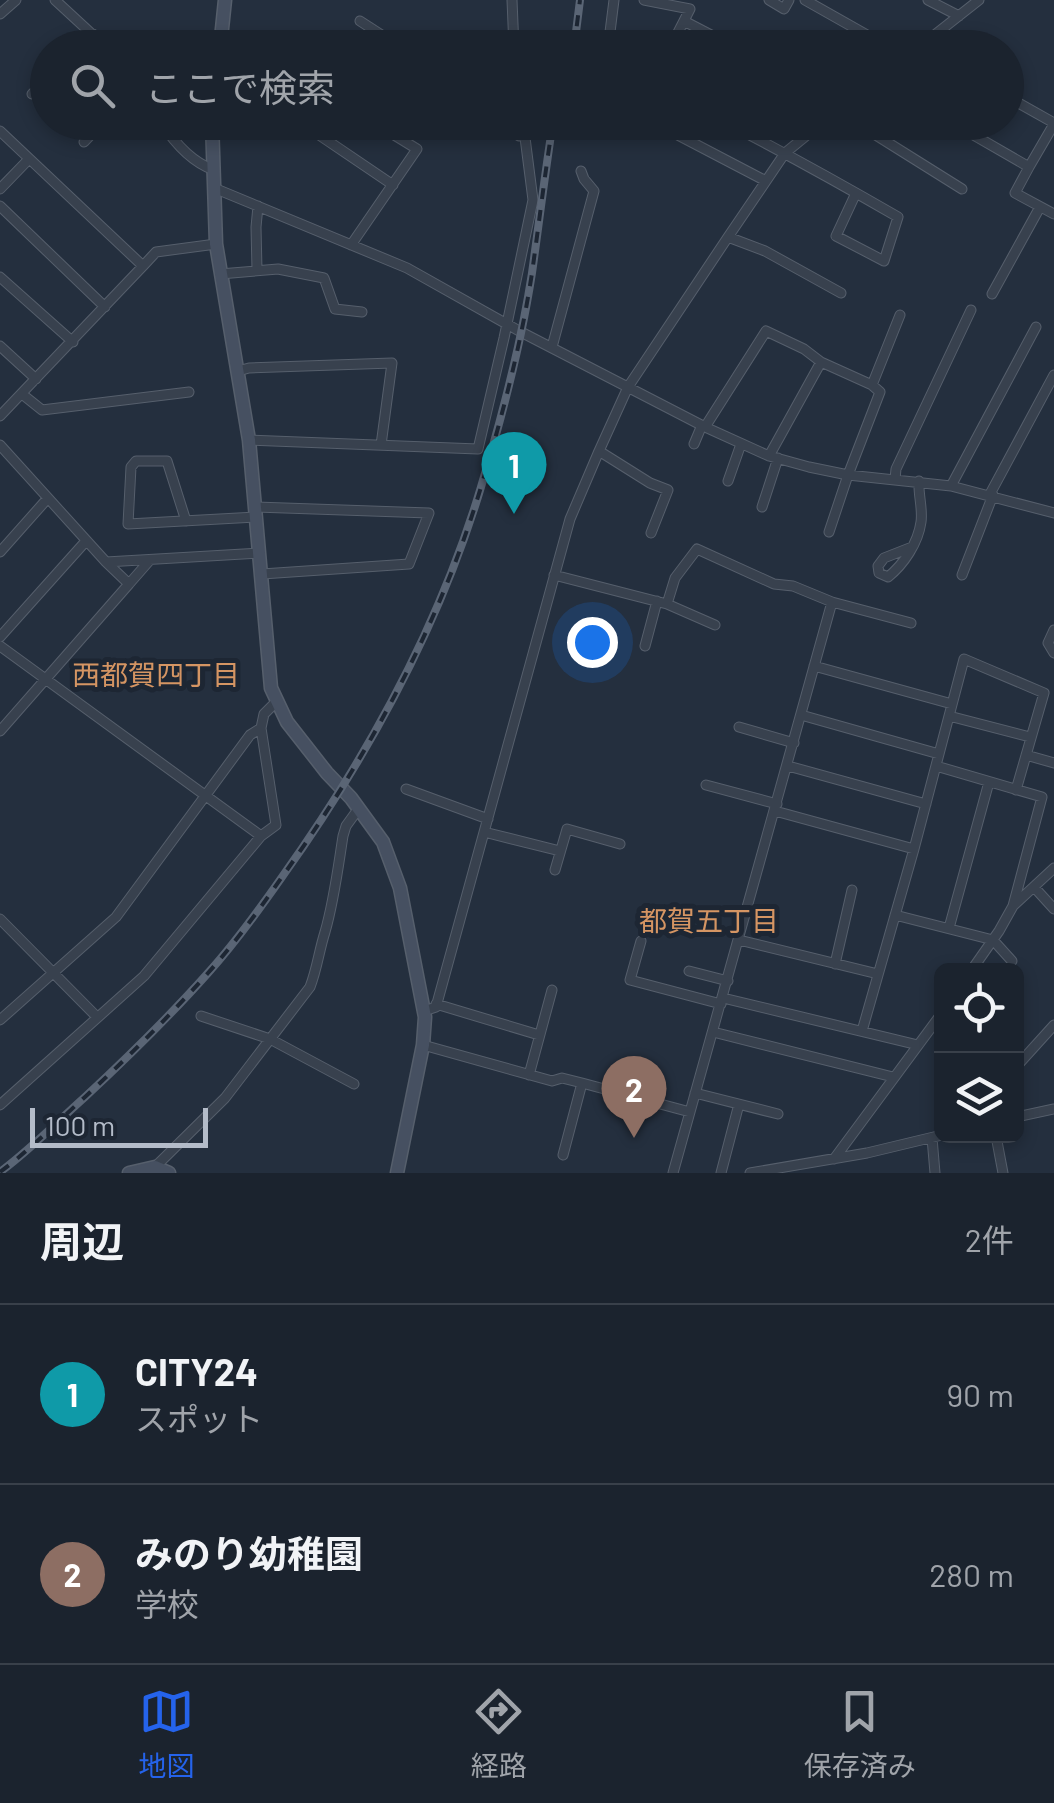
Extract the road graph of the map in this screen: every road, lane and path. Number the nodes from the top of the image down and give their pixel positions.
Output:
1 (16, 0) edge
2 (55, 0) edge
3 (225, 0) edge
4 (512, 0) edge
5 (614, 0) edge
6 (644, 0) edge
7 (769, 0) edge
8 (789, 0) edge
9 (805, 0) edge
10 (928, 0) edge
11 (979, 0) edge
12 (0, 14) edge
13 (959, 16) junction
14 (360, 21) dead end
15 (684, 21) junction
16 (88, 30) edge
17 (222, 30) edge
18 (374, 30) edge
19 (513, 30) edge
20 (610, 30) edge
21 (679, 30) edge
22 (701, 30) edge
23 (858, 30) edge
24 (942, 30) edge
25 (1024, 106) edge
26 (1054, 124) edge
27 (0, 131) edge
28 (173, 140) edge
29 (213, 140) edge
30 (327, 140) edge
31 (402, 140) edge
32 (525, 140) edge
33 (687, 140) edge
34 (760, 140) edge
35 (801, 140) edge
36 (884, 140) edge
37 (982, 140) edge
38 (785, 153) junction
39 (29, 159) junction
40 (1029, 168) junction
41 (214, 170) junction
42 (582, 170) dead end
43 (766, 181) junction
44 (393, 185) junction
45 (214, 188) junction
46 (0, 189) edge
47 (962, 189) dead end
48 (856, 193) junction
49 (0, 206) edge
50 (258, 206) junction
51 (1040, 207) junction
52 (1054, 214) edge
53 (728, 236) junction
54 (216, 244) junction
55 (352, 245) junction
56 (143, 266) junction
57 (257, 270) junction
58 (220, 274) junction
59 (0, 276) edge
60 (841, 293) dead end
61 (992, 294) dead end
62 (105, 307) junction
63 (971, 310) dead end
64 (362, 312) dead end
65 (900, 315) dead end
66 (507, 324) junction
67 (1036, 327) dead end
68 (72, 342) junction
69 (0, 346) edge
70 (552, 347) junction
71 (821, 362) junction
72 (238, 371) junction
73 (1054, 375) edge
74 (36, 380) junction
75 (872, 385) junction
76 (628, 387) junction
77 (189, 392) dead end
78 (22, 394) junction
79 (0, 416) edge
80 (704, 426) junction
81 (249, 440) junction
82 (694, 444) dead end
83 (742, 444) junction
84 (0, 445) edge
85 (381, 446) junction
86 (600, 451) junction
87 (10, 456) junction
88 (774, 457) junction
89 (0, 466) edge
90 (848, 475) junction
91 (895, 479) junction
92 (918, 481) junction
93 (728, 482) dead end
94 (950, 486) junction
95 (991, 495) junction
96 (48, 498) junction
97 (762, 506) dead end
98 (256, 512) junction
99 (1054, 513) edge
100 (186, 521) junction
101 (666, 528) dead end
102 (829, 532) dead end
103 (86, 541) junction
104 (912, 547) dead end
105 (0, 552) edge
106 (260, 554) junction
107 (150, 560) junction
108 (106, 562) junction
109 (262, 574) junction
110 (554, 575) junction
111 (962, 575) dead end
112 (130, 584) junction
113 (662, 602) junction
114 (832, 602) junction
115 (911, 623) dead end
116 (715, 625) dead end
117 (1054, 630) edge
118 (0, 637) edge
119 (0, 646) edge
120 (645, 646) dead end
121 (1054, 653) edge
122 (814, 666) junction
123 (44, 680) junction
124 (1049, 696) edge
125 (276, 702) junction
126 (952, 704) junction
127 (800, 715) junction
128 (949, 716) junction
129 (739, 727) dead end
130 (261, 728) junction
131 (0, 731) edge
132 (1030, 737) junction
133 (794, 743) junction
134 (939, 754) junction
135 (1026, 754) junction
136 (1054, 763) edge
137 (788, 766) junction
138 (936, 766) junction
139 (989, 782) junction
140 (706, 784) dead end
141 (406, 789) dead end
142 (1016, 790) junction
143 (206, 796) junction
144 (926, 804) junction
145 (776, 807) junction
146 (358, 808) junction
147 (488, 818) junction
148 (484, 832) junction
149 (261, 836) junction
150 (620, 844) dead end
151 (914, 849) junction
152 (560, 851) junction
153 (1054, 868) edge
154 (555, 870) dead end
155 (1034, 887) junction
156 (852, 890) dead end
157 (1013, 906) junction
158 (1054, 909) edge
159 (895, 914) junction
160 (0, 919) edge
161 (949, 928) junction
162 (739, 940) junction
163 (993, 940) junction
164 (636, 946) dead end
165 (1012, 960) dead end
166 (977, 963) edge
167 (835, 964) junction
168 (689, 971) dead end
169 (54, 972) junction
170 (878, 974) junction
171 (728, 981) junction
172 (552, 990) dead end
173 (722, 1001) junction
174 (430, 1008) junction
175 (201, 1016) dead end
176 (97, 1018) junction
177 (0, 1020) edge
178 (934, 1023) edge
179 (1054, 1025) edge
180 (713, 1032) junction
181 (862, 1032) junction
182 (539, 1035) junction
183 (270, 1039) junction
184 (423, 1045) junction
185 (918, 1045) junction
186 (1024, 1058) edge
187 (529, 1075) junction
188 (893, 1077) junction
189 (582, 1083) junction
190 (354, 1084) dead end
191 (695, 1094) junction
192 (739, 1104) junction
193 (0, 1105) edge
194 (1054, 1109) edge
195 (690, 1112) junction
196 (778, 1114) dead end
197 (1024, 1115) edge
198 (934, 1138) edge
199 (937, 1143) edge
200 (997, 1143) edge
201 (563, 1155) dead end
202 (832, 1160) junction
203 (155, 1167) junction
204 (129, 1173) edge
205 (169, 1173) edge
206 (397, 1173) edge
207 (673, 1173) edge
208 (721, 1173) edge
209 (750, 1173) edge
210 (822, 1173) edge
211 (935, 1173) edge
212 (1003, 1173) edge

1 - 12 street
2 - 16 street
3 - 17 street
4 - 19 street
5 - 20 street
6 - 15 street
7 - 8 street
9 - 23 street
10 - 13 street
11 - 13 street
13 - 24 street
14 - 18 street
15 - 21 street
15 - 22 street
25 - 26 street
26 - 40 street
27 - 39 street
28 - 41 street
29 - 41 street
30 - 44 street
31 - 44 street
32 - 66 street
33 - 43 street
34 - 38 street
35 - 38 street
36 - 47 street
37 - 40 street
38 - 43 street
38 - 48 street
39 - 46 street
39 - 56 street
40 - 51 street
41 - 45 street
42 - 70 street
43 - 53 street
44 - 55 street
45 - 50 street
45 - 54 street
48 - 48 street
49 - 62 street
50 - 55 street
50 - 57 street
51 - 52 street
51 - 61 street
53 - 60 street
53 - 76 street
54 - 56 street
54 - 58 street
55 - 66 street
56 - 62 street
57 - 58 street
57 - 64 street
58 - 72 street
59 - 68 street
62 - 68 street
63 - 91 street
65 - 75 street
66 - 70 street
66 - 85 street
67 - 94 street
68 - 74 street
69 - 74 street
70 - 76 street
71 - 75 street
71 - 80 street
71 - 88 street
72 - 81 street
72 - 85 street
73 - 95 street
74 - 78 street
75 - 90 street
76 - 80 street
76 - 86 street
77 - 78 street
78 - 79 street
80 - 82 street
80 - 83 street
81 - 85 street
81 - 98 street
83 - 88 street
83 - 93 street
84 - 87 street
86 - 101 street
86 - 110 street
87 - 89 street
87 - 96 street
88 - 90 street
88 - 97 street
90 - 91 street
90 - 102 street
91 - 92 street
92 - 94 street
92 - 104 street
94 - 95 street
95 - 99 street
95 - 111 street
96 - 103 street
96 - 105 street
98 - 100 street
98 - 106 street
98 - 109 street
100 - 100 street
103 - 108 street
103 - 118 street
106 - 107 street
106 - 109 street
107 - 108 street
107 - 112 street
108 - 112 street
109 - 125 street
110 - 113 street
110 - 147 street
112 - 123 street
113 - 114 street
113 - 116 street
113 - 120 street
114 - 115 street
114 - 122 street
117 - 121 street
119 - 123 street
122 - 126 street
122 - 127 street
123 - 131 street
123 - 143 street
124 - 126 street
124 - 132 street
125 - 130 street
125 - 146 street
126 - 128 street
127 - 133 street
127 - 134 street
128 - 132 street
128 - 134 street
129 - 133 street
130 - 143 street
130 - 149 street
132 - 135 street
133 - 137 street
134 - 138 street
135 - 136 street
135 - 142 street
137 - 144 street
137 - 145 street
138 - 139 street
138 - 144 street
139 - 142 street
139 - 161 street
140 - 145 street
141 - 147 street
142 - 157 street
143 - 149 street
143 - 169 street
144 - 151 street
145 - 151 street
145 - 162 street
146 - 174 street
146 - 183 street
147 - 148 street
148 - 152 street
148 - 174 street
149 - 176 street
150 - 152 street
151 - 159 street
152 - 154 street
153 - 155 street
155 - 157 street
155 - 158 street
156 - 167 street
157 - 163 street
159 - 161 street
159 - 170 street
160 - 169 street
161 - 163 street
162 - 167 street
162 - 171 street
163 - 165 street
163 - 166 street
164 - 173 street
167 - 170 street
168 - 171 street
169 - 176 street
169 - 177 street
170 - 181 street
171 - 173 street
172 - 182 street
173 - 180 street
173 - 181 street
174 - 182 street
174 - 184 street
175 - 183 street
176 - 193 street
178 - 185 street
179 - 186 street
180 - 188 street
180 - 191 street
181 - 185 street
182 - 187 street
183 - 190 street
183 - 203 street
184 - 187 street
184 - 206 street
185 - 188 street
187 - 189 street
188 - 202 street
189 - 195 street
189 - 201 street
191 - 192 street
191 - 195 street
192 - 196 street
192 - 208 street
194 - 197 street
195 - 207 street
198 - 202 street
199 - 211 street
200 - 212 street
202 - 209 street
202 - 210 street
203 - 204 street
203 - 205 street

